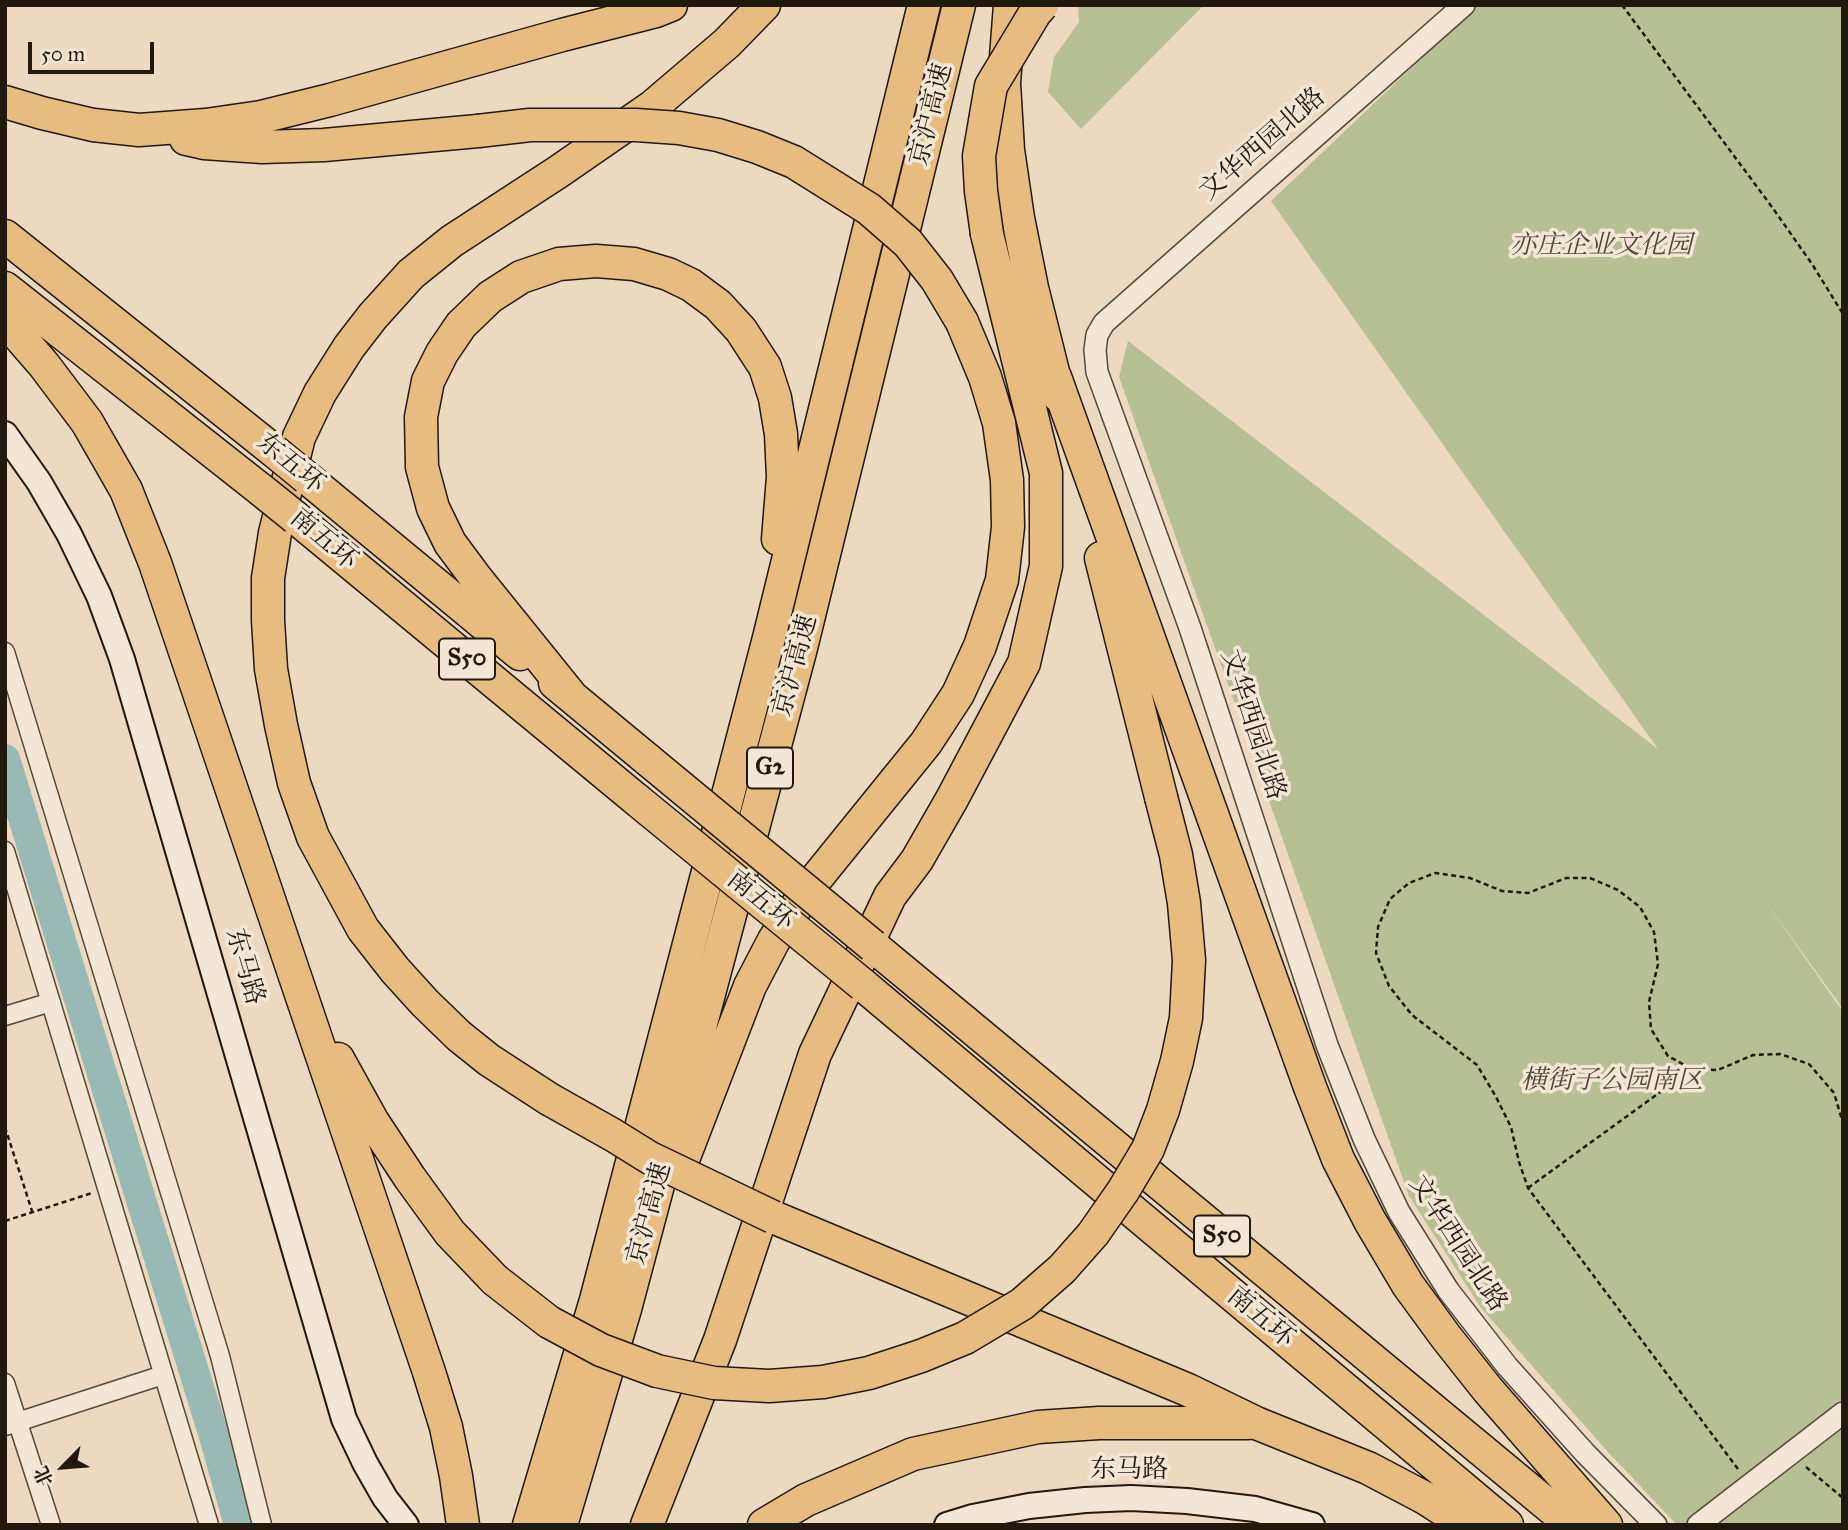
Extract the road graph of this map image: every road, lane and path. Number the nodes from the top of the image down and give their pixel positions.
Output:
1 (671, 5) edge
2 (764, 5) edge
3 (924, 5) edge
4 (959, 5) edge
5 (1010, 5) edge
6 (1042, 5) edge
7 (1464, 5) edge
8 (1622, 5) edge
9 (5, 102) edge
10 (139, 130) junction
11 (5, 236) edge
12 (5, 288) edge
13 (1843, 314) edge
14 (5, 320) edge
15 (1055, 377) junction
16 (5, 433) edge
17 (769, 638) junction
18 (5, 652) edge
19 (572, 697) junction
20 (5, 851) edge
21 (286, 950) junction
22 (51, 1002) junction
23 (5, 1016) edge
24 (1692, 1069) junction
25 (1843, 1123) edge
26 (5, 1127) edge
27 (107, 1188) junction
28 (1528, 1188) junction
29 (33, 1212) junction
30 (5, 1221) edge
31 (625, 1309) junction
32 (163, 1375) junction
33 (5, 1383) edge
34 (1843, 1413) edge
35 (11, 1423) edge
36 (1256, 1423) junction
37 (1790, 1453) junction
38 (1749, 1485) junction
39 (1843, 1498) edge
40 (51, 1525) edge
41 (209, 1525) edge
42 (262, 1525) edge
43 (406, 1525) edge
44 (463, 1525) edge
45 (529, 1525) edge
46 (561, 1525) edge
47 (647, 1525) edge
48 (764, 1525) edge
49 (947, 1525) edge
50 (1312, 1525) edge
51 (1466, 1525) edge
52 (1507, 1525) edge
53 (1572, 1525) edge
54 (1606, 1525) edge
55 (1656, 1525) edge
56 (1698, 1525) edge

1 - 10 highway
2 - 36 highway, bridge
3 - 17 highway, 京沪高速 / G2
4 - 31 highway, 京沪高速 / G2
5 - 15 highway
6 - 47 highway, bridge
7 - 55 street, 文华西园北路
8 - 13 path
9 - 10 highway
10 - 31 highway, bridge
11 - 19 highway, 东五环 / S50, bridge
12 - 52 highway, 南五环 / S50, bridge
14 - 21 highway
15 - 21 highway, bridge
15 - 54 highway
16 - 43 main road, 东马路
17 - 19 highway
17 - 45 highway, 京沪高速 / G2
18 - 42 street
19 - 53 highway, 南五环 / S50, bridge
20 - 22 street
21 - 44 highway
22 - 23 street
22 - 27 street
24 - 25 path
24 - 28 path
24 - 28 path
26 - 29 path
27 - 29 path
27 - 32 street
28 - 38 path
29 - 30 path
31 - 46 highway, 京沪高速 / G2
32 - 35 street
32 - 41 street
33 - 35 street
34 - 37 street
35 - 40 street
36 - 48 highway
36 - 51 highway
37 - 38 street
37 - 39 path
38 - 56 street
49 - 50 main road, 东马路

